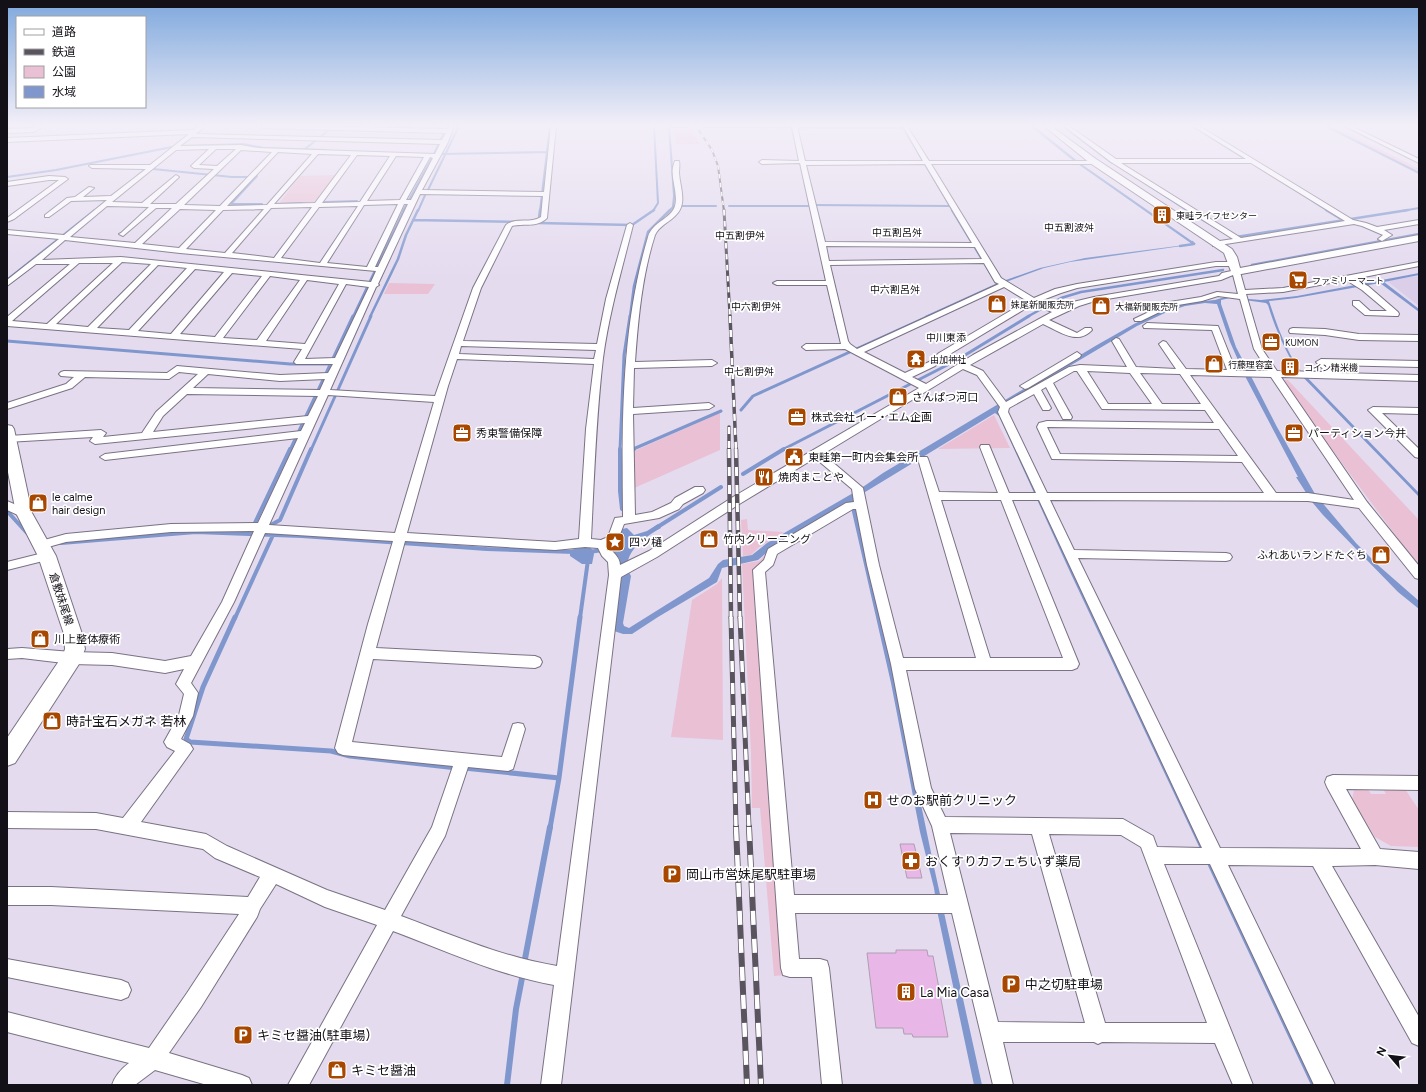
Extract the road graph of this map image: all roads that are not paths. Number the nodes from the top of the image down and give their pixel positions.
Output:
1 (137, 177) edge
2 (176, 177) dead end
3 (209, 177) edge
4 (251, 177) edge
5 (294, 177) edge
6 (337, 177) edge
7 (380, 177) edge
8 (421, 177) edge
9 (423, 177) edge
10 (546, 177) edge
11 (677, 177) edge
12 (805, 177) edge
13 (933, 177) edge
14 (1115, 177) edge
15 (1137, 177) edge
16 (1276, 177) edge
17 (26, 181) junction
18 (7, 184) edge
19 (91, 188) dead end
20 (13, 189) dead end
21 (417, 192) junction
22 (543, 194) junction
23 (76, 199) junction
24 (109, 200) junction
25 (407, 202) junction
26 (363, 203) junction
27 (144, 205) junction
28 (316, 205) junction
29 (154, 206) junction
30 (177, 206) junction
31 (269, 206) junction
32 (222, 208) junction
33 (47, 216) dead end
34 (7, 220) edge
35 (1347, 221) junction
36 (1419, 222) edge
37 (630, 225) dead end
38 (1377, 229) junction
39 (7, 232) edge
40 (123, 234) dead end
41 (63, 237) junction
42 (1419, 238) edge
43 (1240, 240) junction
44 (1387, 241) junction
45 (822, 244) junction
46 (1216, 244) junction
47 (974, 245) junction
48 (136, 246) junction
49 (180, 251) junction
50 (227, 256) junction
51 (121, 259) junction
52 (276, 260) junction
53 (77, 261) junction
54 (34, 262) junction
55 (157, 262) junction
56 (984, 262) junction
57 (826, 263) junction
58 (1419, 264) edge
59 (194, 266) junction
60 (322, 266) junction
61 (376, 269) junction
62 (230, 270) junction
63 (1237, 272) junction
64 (267, 274) junction
65 (1347, 278) junction
66 (304, 279) junction
67 (343, 283) junction
68 (777, 283) dead end
69 (828, 283) junction
70 (1003, 283) junction
71 (7, 284) edge
72 (370, 285) junction
73 (1244, 294) junction
74 (1033, 301) junction
75 (1356, 303) dead end
76 (1051, 308) junction
77 (1042, 320) junction
78 (1138, 320) dead end
79 (7, 322) edge
80 (1148, 326) dead end
81 (48, 327) junction
82 (90, 330) junction
83 (1088, 330) dead end
84 (1293, 331) dead end
85 (131, 333) junction
86 (174, 336) junction
87 (1419, 338) edge
88 (217, 340) junction
89 (1116, 341) dead end
90 (458, 342) junction
91 (260, 343) junction
92 (1163, 344) dead end
93 (308, 347) junction
94 (601, 347) junction
95 (806, 347) dead end
96 (849, 348) junction
97 (1077, 355) dead end
98 (453, 356) junction
99 (334, 362) junction
100 (599, 362) junction
101 (712, 363) dead end
102 (1419, 364) edge
103 (629, 365) junction
104 (963, 365) junction
105 (1064, 367) junction
106 (1080, 368) junction
107 (1133, 370) junction
108 (1183, 371) junction
109 (205, 372) junction
110 (64, 374) dead end
111 (83, 374) junction
112 (1242, 374) junction
113 (1274, 374) junction
114 (1334, 375) junction
115 (327, 376) junction
116 (1415, 377) edge
117 (911, 381) junction
118 (1048, 382) junction
119 (1419, 384) edge
120 (926, 388) junction
121 (1036, 389) junction
122 (184, 391) junction
123 (320, 393) junction
124 (440, 398) junction
125 (1002, 404) junction
126 (7, 406) edge
127 (710, 406) dead end
128 (1160, 407) junction
129 (1208, 407) junction
130 (1046, 408) dead end
131 (628, 411) junction
132 (1419, 411) edge
133 (1068, 416) dead end
134 (307, 419) junction
135 (1222, 426) junction
136 (8, 434) edge
137 (299, 435) junction
138 (145, 436) junction
139 (985, 447) dead end
140 (815, 453) junction
141 (1419, 455) edge
142 (105, 458) dead end
143 (922, 459) dead end
144 (1245, 459) junction
145 (699, 490) dead end
146 (934, 496) junction
147 (1004, 496) junction
148 (1040, 496) junction
149 (1272, 496) junction
150 (857, 501) junction
151 (7, 505) edge
152 (1363, 505) junction
153 (24, 514) junction
154 (629, 520) junction
155 (257, 530) junction
156 (400, 541) junction
157 (585, 543) junction
158 (604, 548) junction
159 (44, 550) junction
160 (1070, 554) junction
161 (1226, 557) dead end
162 (7, 566) edge
163 (622, 570) junction
164 (1419, 575) edge
165 (368, 653) junction
166 (7, 654) edge
167 (72, 658) junction
168 (196, 661) junction
169 (535, 662) dead end
170 (898, 664) junction
171 (985, 664) junction
172 (518, 729) dead end
173 (10, 747) edge
174 (460, 766) junction
175 (1419, 783) edge
176 (7, 820) edge
177 (940, 825) junction
178 (1038, 826) junction
179 (127, 827) junction
180 (1152, 855) junction
181 (1210, 856) junction
182 (1375, 857) junction
183 (1318, 858) junction
184 (1419, 861) edge
185 (272, 874) junction
186 (7, 896) edge
187 (786, 904) junction
188 (946, 904) junction
189 (252, 906) junction
190 (388, 920) junction
191 (7, 968) edge
192 (565, 977) junction
193 (121, 990) dead end
194 (7, 1022) edge
195 (991, 1032) junction
196 (1221, 1033) junction
197 (1098, 1034) junction
198 (1419, 1036) edge
199 (153, 1059) junction
200 (1243, 1084) dead end
201 (122, 1085) edge
202 (242, 1085) edge
203 (298, 1085) edge
204 (551, 1085) edge
205 (832, 1085) edge
206 (1003, 1085) edge
207 (1325, 1085) edge

1 - 24 street
2 - 27 street
3 - 30 street
4 - 32 street
5 - 31 street
6 - 28 street
7 - 26 street
8 - 25 street
9 - 21 street
10 - 22 street
11 - 103 street
12 - 45 street
13 - 47 street
14 - 46 street
15 - 43 street
16 - 35 street
17 - 18 street
17 - 20 street
17 - 34 street
19 - 23 street
21 - 22 street
21 - 25 street
22 - 90 street
23 - 24 street
23 - 33 street
24 - 27 street
24 - 41 street
25 - 26 street
25 - 61 street
26 - 28 street
26 - 60 street
27 - 29 street
28 - 31 street
28 - 52 street
29 - 30 street
29 - 40 street
30 - 32 street
30 - 48 street
31 - 32 street
31 - 50 street
32 - 49 street
35 - 38 street
35 - 43 street
35 - 44 street
36 - 38 street
37 - 94 street
38 - 44 street
39 - 41 street
41 - 48 street
41 - 54 street
42 - 44 street
43 - 46 street
44 - 63 street
45 - 47 street
45 - 57 street
46 - 63 street
47 - 56 street
48 - 49 street
49 - 50 street
50 - 52 street
51 - 53 street
51 - 55 street
51 - 81 street
52 - 60 street
53 - 54 street
53 - 79 street
54 - 71 street
55 - 59 street
55 - 82 street
56 - 57 street
56 - 70 street
57 - 69 street
58 - 65 street
59 - 62 street
59 - 85 street
60 - 61 street
61 - 72 street
62 - 64 street
62 - 86 street
63 - 73 street
63 - 74 street
63 - 76 street
64 - 66 street
64 - 88 street
65 - 73 street
65 - 75 street
66 - 67 street
66 - 91 street
67 - 72 street
67 - 93 street
68 - 69 street
69 - 96 street
70 - 74 street
70 - 96 street
72 - 99 street
73 - 78 street
73 - 113 street
74 - 76 street
74 - 117 street
76 - 77 street
77 - 83 street
77 - 104 street
79 - 81 street
80 - 112 street
81 - 82 street
82 - 85 street
84 - 87 street
85 - 86 street
86 - 88 street
88 - 91 street
89 - 107 street
90 - 94 street
90 - 98 street
91 - 93 street
92 - 108 street
93 - 99 street
94 - 100 street
95 - 96 street
96 - 117 street
97 - 105 street
98 - 100 street
98 - 124 street
99 - 115 street
100 - 157 street
101 - 103 street
102 - 114 street
103 - 131 street
104 - 120 street
104 - 125 street
105 - 106 street
105 - 118 street
105 - 125 street
106 - 107 street
106 - 128 street
107 - 108 street
107 - 128 street
108 - 112 street
108 - 129 street
109 - 111 street
109 - 115 street
109 - 122 street
110 - 111 street
111 - 126 street
112 - 113 street
113 - 114 street
113 - 152 street
114 - 116 street
115 - 123 street
116 - 119 street
117 - 120 street
118 - 121 street
118 - 133 street
120 - 140 street
121 - 125 street
121 - 130 street
122 - 123 street
122 - 138 street
123 - 124 street
123 - 134 street
124 - 156 street
125 - 148 street
127 - 131 street
128 - 129 street
129 - 135 street
131 - 154 street
132 - 141 street
134 - 137 street
134 - 138 street
135 - 144 street
135 - 144 street
136 - 138 street
136 - 153 street, 倉敷妹尾線
137 - 142 street
137 - 155 street
139 - 147 street
140 - 150 street
140 - 163 street
143 - 146 street
144 - 149 street
145 - 154 street
146 - 147 street
146 - 171 street
147 - 148 street
147 - 171 street
148 - 149 street
148 - 160 street
149 - 152 street
150 - 170 street
150 - 187 street
151 - 153 street
152 - 164 street
153 - 159 street, 倉敷妹尾線
154 - 158 street
155 - 156 street
155 - 159 street
155 - 168 street
156 - 157 street
156 - 165 street
157 - 158 street
158 - 163 street
159 - 162 street
159 - 167 street, 倉敷妹尾線
160 - 161 street
160 - 181 street
163 - 192 street
165 - 169 street
165 - 174 street
166 - 167 street
167 - 168 street
167 - 173 street, 倉敷妹尾線
168 - 179 street
170 - 171 street
170 - 177 street
172 - 174 street
174 - 190 street
175 - 182 street
176 - 179 street
177 - 178 street
177 - 188 street
178 - 180 street
178 - 197 street
179 - 185 street
180 - 181 street
180 - 196 street
181 - 183 street
181 - 207 street
182 - 183 street
182 - 184 street
183 - 198 street
185 - 189 street
185 - 190 street
186 - 189 street
187 - 188 street
187 - 205 street
188 - 195 street
189 - 199 street
190 - 192 street
190 - 203 street
191 - 193 street
192 - 204 street
194 - 199 street
195 - 197 street
195 - 206 street
196 - 197 street
196 - 200 street
199 - 201 street
199 - 202 street

